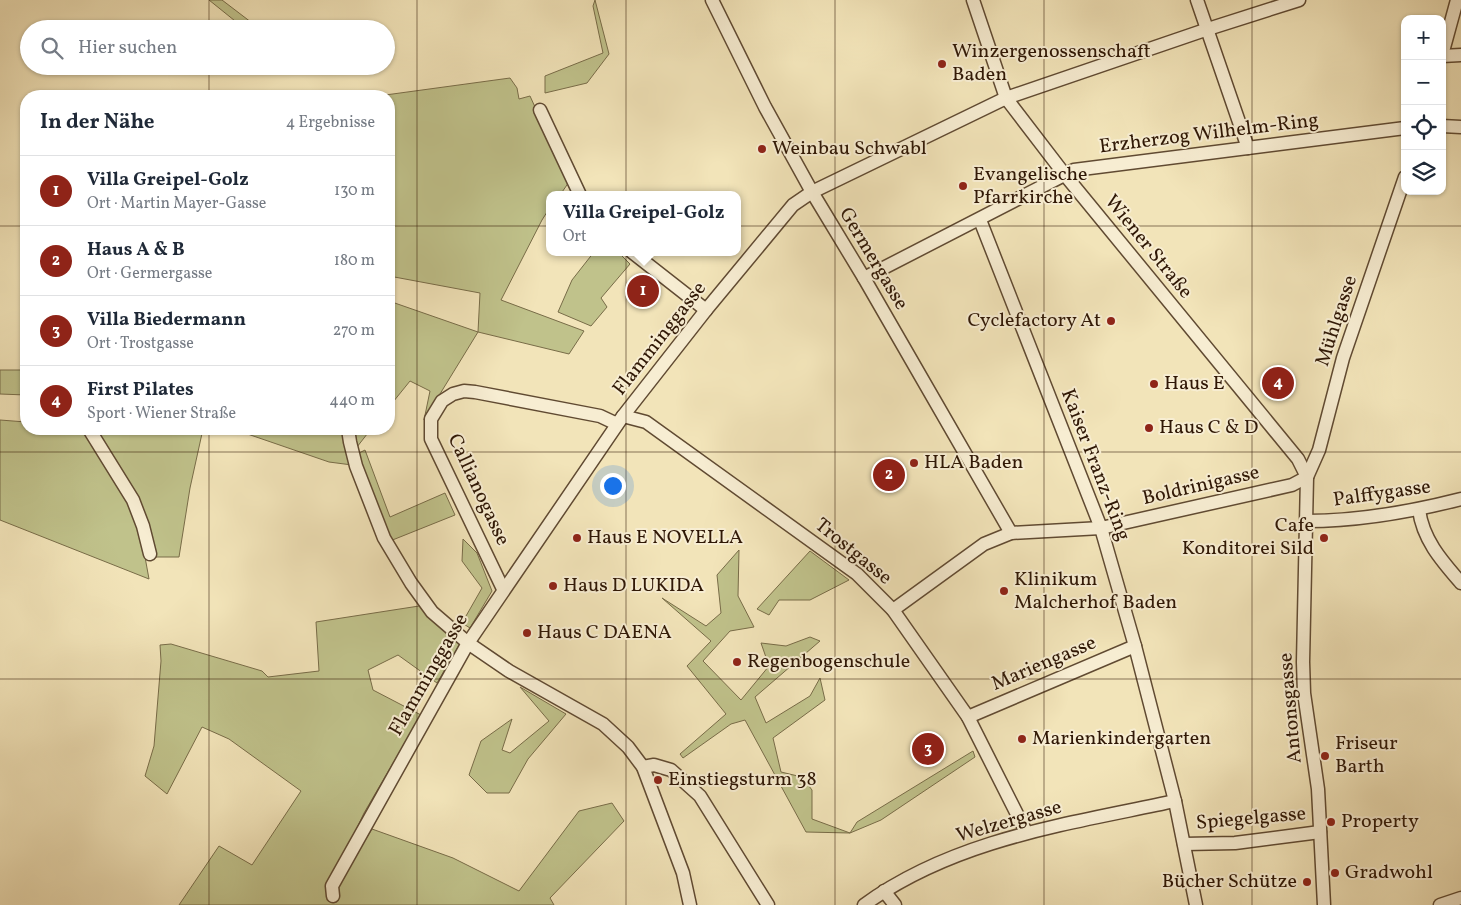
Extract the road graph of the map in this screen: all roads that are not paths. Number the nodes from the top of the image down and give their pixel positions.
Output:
1 (712, 0) edge
2 (973, 0) edge
3 (1197, 0) edge
4 (1299, 0) edge
5 (1457, 0) edge
6 (1208, 29) junction
7 (1446, 40) edge
8 (1446, 55) edge
9 (1461, 55) edge
10 (1006, 98) junction
11 (540, 110) dead end
12 (1446, 126) edge
13 (1461, 127) edge
14 (1401, 129) edge
15 (1248, 148) junction
16 (1065, 175) junction
17 (1401, 189) edge
18 (578, 191) edge
19 (812, 192) junction
20 (980, 220) junction
21 (637, 256) edge
22 (864, 278) junction
23 (706, 310) junction
24 (464, 392) joint
25 (620, 420) junction
26 (92, 435) edge
27 (349, 435) edge
28 (1307, 476) junction
29 (1461, 499) edge
30 (1419, 510) junction
31 (1307, 521) junction
32 (1101, 528) junction
33 (1011, 533) junction
34 (150, 554) dead end
35 (1461, 583) edge
36 (503, 589) junction
37 (892, 610) junction
38 (468, 643) junction
39 (1135, 646) junction
40 (968, 717) junction
41 (643, 767) junction
42 (1175, 801) junction
43 (1026, 832) junction
44 (1320, 832) junction
45 (1184, 844) junction
46 (884, 890) junction
47 (333, 896) dead end
48 (1461, 898) edge
49 (690, 905) edge
50 (768, 905) edge
51 (864, 905) edge
52 (895, 905) edge
53 (1196, 905) edge
54 (1324, 905) edge
55 (1440, 905) edge

1 - 19 street, Germergasse
2 - 10 street, Wiener Straße
3 - 6 street
4 - 6 street, Flamminggasse
5 - 7 street
6 - 10 street, Flamminggasse
6 - 15 street
8 - 9 street
10 - 16 street, Wiener Straße
10 - 19 street, Flamminggasse
11 - 18 street
12 - 13 street
14 - 15 street, Erzherzog Wilhelm-Ring
15 - 16 street, Erzherzog Wilhelm-Ring
16 - 20 street, Erzherzog Wilhelm-Ring
16 - 28 street, Wiener Straße
17 - 28 street, Mühlgasse
19 - 22 street, Germergasse
19 - 23 street, Flamminggasse
20 - 22 street, Erzherzog Wilhelm-Ring
20 - 32 street, Kaiser Franz-Ring
21 - 23 street
22 - 33 street, Germergasse
23 - 25 street, Flamminggasse
24 - 25 street, Trostgasse
24 - 36 street, Callianogasse
25 - 36 street, Flamminggasse
25 - 37 street, Trostgasse
26 - 34 street
27 - 38 street
28 - 31 street, Antonsgasse
28 - 32 street, Boldrinigasse
29 - 30 street, Palffygasse
30 - 31 street, Palffygasse
30 - 35 street
31 - 44 street, Antonsgasse
32 - 33 street, Boldrinigasse
32 - 39 street, Kaiser Franz-Ring
33 - 37 street, Boldrinigasse
36 - 38 street, Flamminggasse
37 - 40 street, Trostgasse
38 - 41 street
38 - 47 street, Flamminggasse
39 - 40 street, Mariengasse
39 - 42 street, Kaiser Franz-Ring
40 - 43 street, Trostgasse
41 - 49 street
41 - 50 street
42 - 43 street, Welzergasse
42 - 45 street, Kaiser Franz-Ring
43 - 46 street, Welzergasse
44 - 45 street, Spiegelgasse
44 - 54 street, Antonsgasse
45 - 53 street, Kaiser Franz-Ring
46 - 51 street, Welzergasse
46 - 52 street
48 - 55 street

